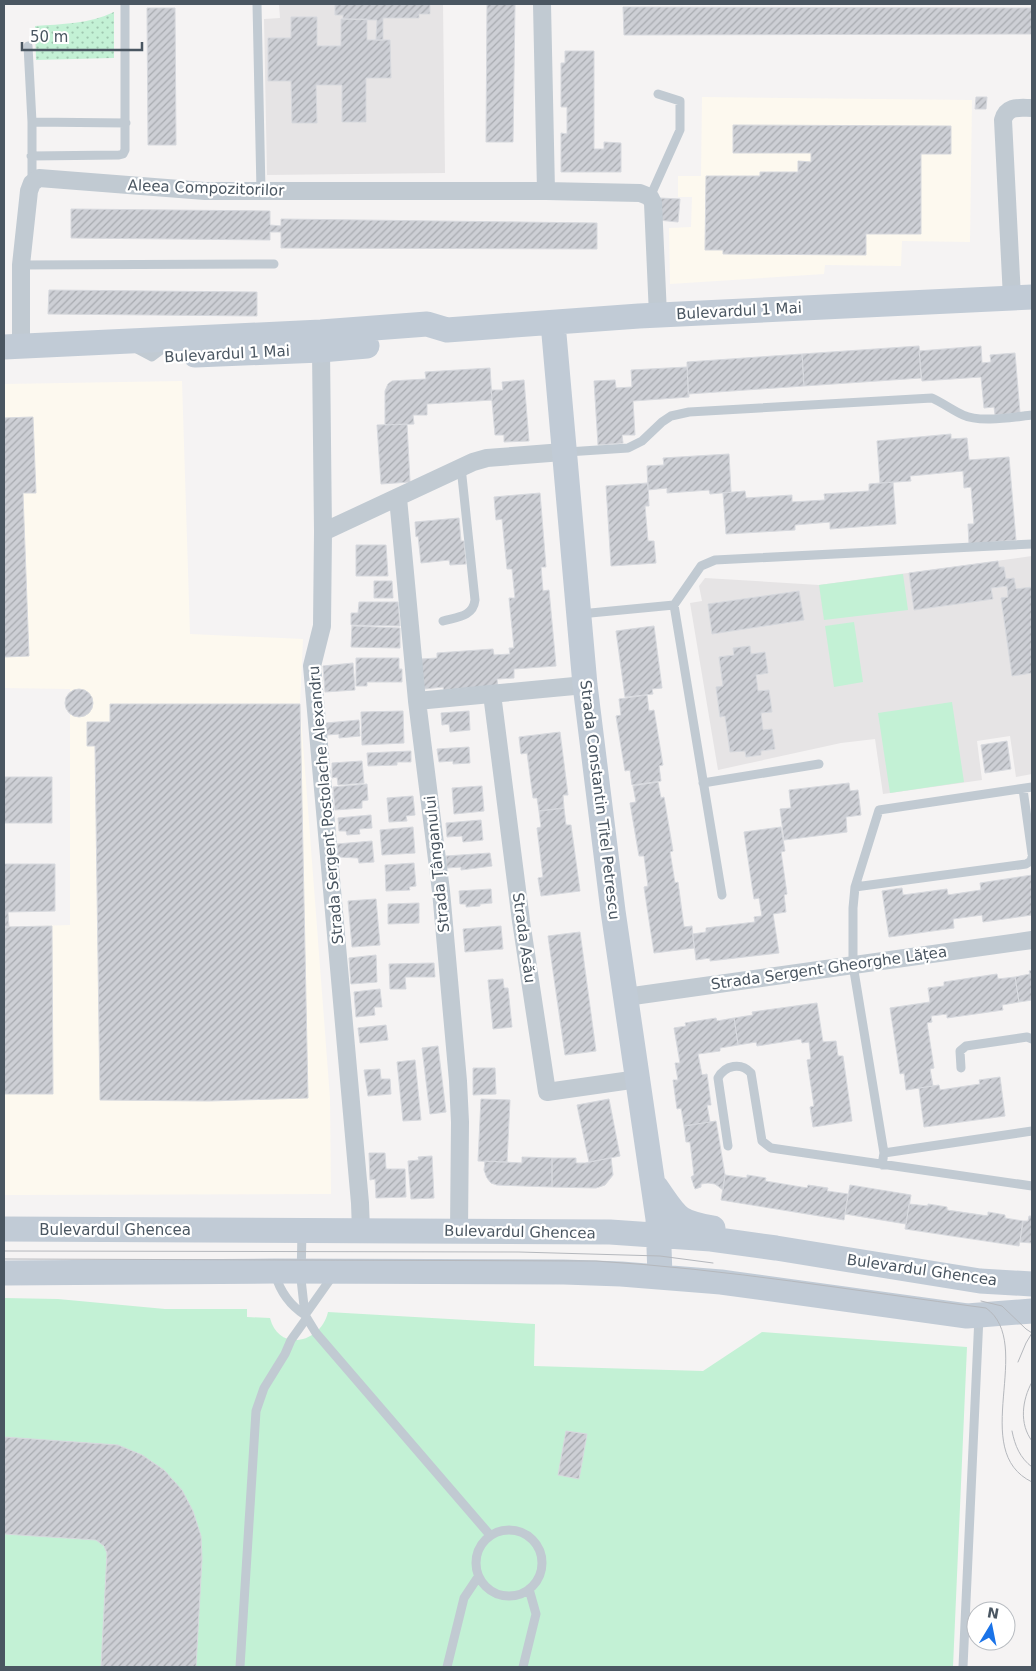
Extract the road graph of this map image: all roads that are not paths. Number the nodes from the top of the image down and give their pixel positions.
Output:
1 (125, 4) edge
2 (257, 4) edge
3 (542, 4) edge
4 (28, 46) dead end
5 (658, 94) dead end
6 (1032, 108) edge
7 (32, 122) junction
8 (126, 123) junction
9 (31, 156) junction
10 (32, 182) junction
11 (261, 191) junction
12 (546, 191) junction
13 (650, 197) junction
14 (274, 264) dead end
15 (21, 265) junction
16 (1022, 297) edge
17 (658, 315) junction
18 (553, 323) junction
19 (447, 330) junction
20 (176, 339) junction
21 (124, 342) junction
22 (321, 350) junction
23 (9, 352) edge
24 (152, 357) junction
25 (1032, 415) edge
26 (563, 452) junction
27 (461, 467) junction
28 (398, 498) junction
29 (323, 532) junction
30 (1032, 544) edge
31 (674, 606) junction
32 (578, 614) junction
33 (443, 621) dead end
34 (585, 685) junction
35 (492, 694) junction
36 (417, 700) junction
37 (819, 764) dead end
38 (704, 783) junction
39 (1028, 788) edge
40 (1032, 856) edge
41 (855, 887) junction
42 (722, 895) dead end
43 (1032, 940) edge
44 (853, 965) junction
45 (626, 997) junction
46 (1032, 1039) edge
47 (961, 1068) dead end
48 (638, 1079) junction
49 (1032, 1131) edge
50 (728, 1146) dead end
51 (884, 1153) junction
52 (882, 1165) junction
53 (653, 1183) junction
54 (1032, 1186) edge
55 (4, 1229) edge
56 (302, 1230) junction
57 (361, 1230) junction
58 (459, 1231) junction
59 (659, 1235) junction
60 (824, 1256) junction
61 (274, 1271) junction
62 (301, 1272) junction
63 (336, 1272) junction
64 (4, 1273) edge
65 (660, 1276) junction
66 (1032, 1284) edge
67 (1032, 1312) edge
68 (979, 1316) junction
69 (306, 1317) junction
70 (490, 1535) junction
71 (478, 1577) junction
72 (530, 1590) junction
73 (240, 1667) edge
74 (448, 1667) edge
75 (523, 1667) edge
76 (963, 1667) edge

1 - 8 lane
2 - 11 lane
3 - 12 street
4 - 7 lane
5 - 13 lane
6 - 16 street
7 - 8 lane
7 - 9 lane
8 - 9 lane
9 - 10 lane
10 - 11 street, Aleea Compozitorilor
10 - 15 street
11 - 12 street, Aleea Compozitorilor
12 - 13 street, Aleea Compozitorilor
13 - 17 street
14 - 15 lane
15 - 23 street
16 - 17 main road, Bulevardul 1 Mai
17 - 18 main road, Bulevardul 1 Mai
18 - 19 main road, Bulevardul 1 Mai
18 - 26 main road, Strada Constantin Titel Petrescu
19 - 20 main road, Bulevardul 1 Mai
19 - 22 main road, Bulevardul 1 Mai
20 - 21 main road, Bulevardul 1 Mai
20 - 24 lane
21 - 23 main road, Bulevardul 1 Mai
21 - 24 lane
22 - 24 main road, Bulevardul 1 Mai
22 - 29 street, Strada Sergent Postolache Alexandru
23 - 24 main road, Bulevardul 1 Mai
25 - 26 lane
26 - 27 street
26 - 32 main road, Strada Constantin Titel Petrescu
27 - 28 street
27 - 33 lane
28 - 29 street
28 - 36 street, Strada Țânganului
29 - 57 street, Strada Sergent Postolache Alexandru
30 - 31 lane
31 - 32 lane
31 - 38 lane
32 - 34 main road, Strada Constantin Titel Petrescu
34 - 35 street
34 - 45 main road, Strada Constantin Titel Petrescu
35 - 36 street
35 - 48 street, Strada Asău
36 - 58 street, Strada Țânganului
37 - 38 lane
38 - 42 lane
39 - 40 lane
39 - 41 lane
40 - 41 lane
41 - 44 lane
43 - 44 street, Strada Sergent Gheorghe Lățea
44 - 45 street, Strada Sergent Gheorghe Lățea
44 - 51 lane
45 - 48 main road, Strada Constantin Titel Petrescu
46 - 47 lane
48 - 53 main road, Strada Constantin Titel Petrescu
49 - 51 lane
50 - 52 lane
51 - 52 lane
52 - 54 lane
53 - 59 main road, Strada Constantin Titel Petrescu
53 - 60 main road
55 - 56 main road, Bulevardul Ghencea
56 - 57 main road, Bulevardul Ghencea
56 - 62 lane
57 - 58 main road, Bulevardul Ghencea
58 - 59 main road, Bulevardul Ghencea
59 - 60 main road, Bulevardul Ghencea
59 - 65 main road, Strada Constantin Titel Petrescu
60 - 66 main road, Bulevardul Ghencea
61 - 62 main road
61 - 64 main road
61 - 69 lane
62 - 63 main road
62 - 69 lane
63 - 65 main road
63 - 69 lane
65 - 68 main road
67 - 68 main road
68 - 76 lane
69 - 70 lane
69 - 73 lane
70 - 71 lane
70 - 72 lane
71 - 72 lane
71 - 74 lane
72 - 75 lane

